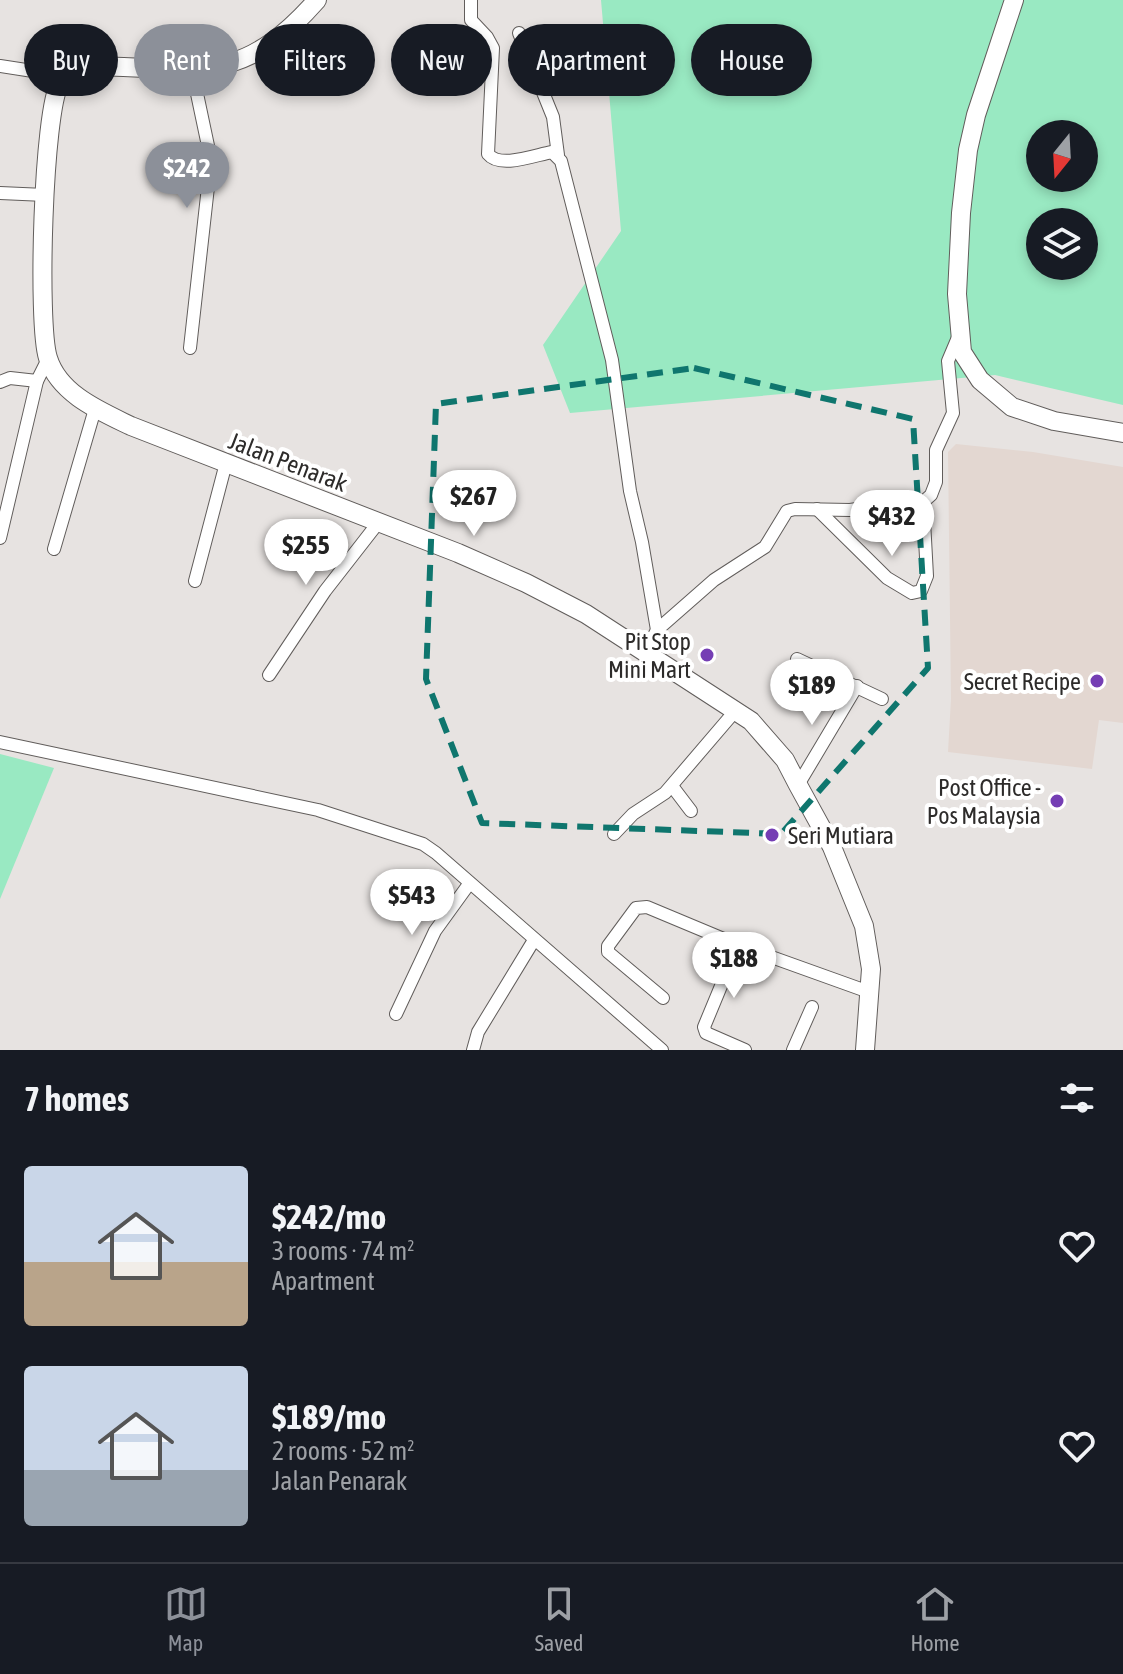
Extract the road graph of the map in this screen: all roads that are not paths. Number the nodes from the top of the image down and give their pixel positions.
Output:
1 (471, 0) edge
2 (1014, 0) edge
3 (307, 4) edge
4 (239, 61) edge
5 (0, 66) edge
6 (24, 70) edge
7 (55, 96) edge
8 (197, 96) edge
9 (544, 96) edge
10 (558, 155) junction
11 (0, 193) edge
12 (45, 195) junction
13 (959, 335) junction
14 (190, 348) dead end
15 (48, 359) junction
16 (37, 381) junction
17 (0, 382) edge
18 (95, 409) junction
19 (1123, 433) edge
20 (226, 463) junction
21 (923, 502) junction
22 (817, 509) junction
23 (378, 523) junction
24 (0, 538) edge
25 (54, 549) dead end
26 (195, 581) dead end
27 (657, 630) junction
28 (645, 652) junction
29 (797, 659) dead end
30 (269, 675) dead end
31 (857, 686) junction
32 (882, 699) dead end
33 (736, 710) junction
34 (0, 742) edge
35 (798, 785) junction
36 (672, 786) junction
37 (691, 811) dead end
38 (614, 834) dead end
39 (469, 884) junction
40 (534, 940) junction
41 (738, 945) junction
42 (869, 992) junction
43 (663, 998) dead end
44 (812, 1007) dead end
45 (396, 1014) dead end
46 (473, 1050) edge
47 (662, 1050) edge
48 (745, 1050) edge
49 (793, 1050) edge
50 (865, 1050) edge

1 - 10 street
2 - 13 street
3 - 4 street
5 - 6 street
7 - 12 street, Jalan Penarak
8 - 14 street
9 - 10 street
10 - 27 street
11 - 12 street
12 - 15 street, Jalan Penarak
13 - 19 street
13 - 21 street
15 - 16 street
15 - 18 street, Jalan Penarak
16 - 17 street
16 - 24 street
18 - 20 street, Jalan Penarak
18 - 25 street
20 - 23 street, Jalan Penarak
20 - 26 street
21 - 22 street
21 - 22 street
22 - 27 street
23 - 28 street, Jalan Penarak
23 - 30 street
27 - 28 street
28 - 33 street, Jalan Penarak
29 - 31 street
31 - 32 street
31 - 35 street
33 - 35 street, Jalan Penarak
33 - 36 street
34 - 39 street
35 - 42 street, Jalan Penarak
36 - 37 street
36 - 38 street
39 - 40 street
39 - 45 street
40 - 46 street
40 - 47 street
41 - 42 street
41 - 43 street
41 - 48 street
42 - 50 street, Jalan Penarak
44 - 49 street

